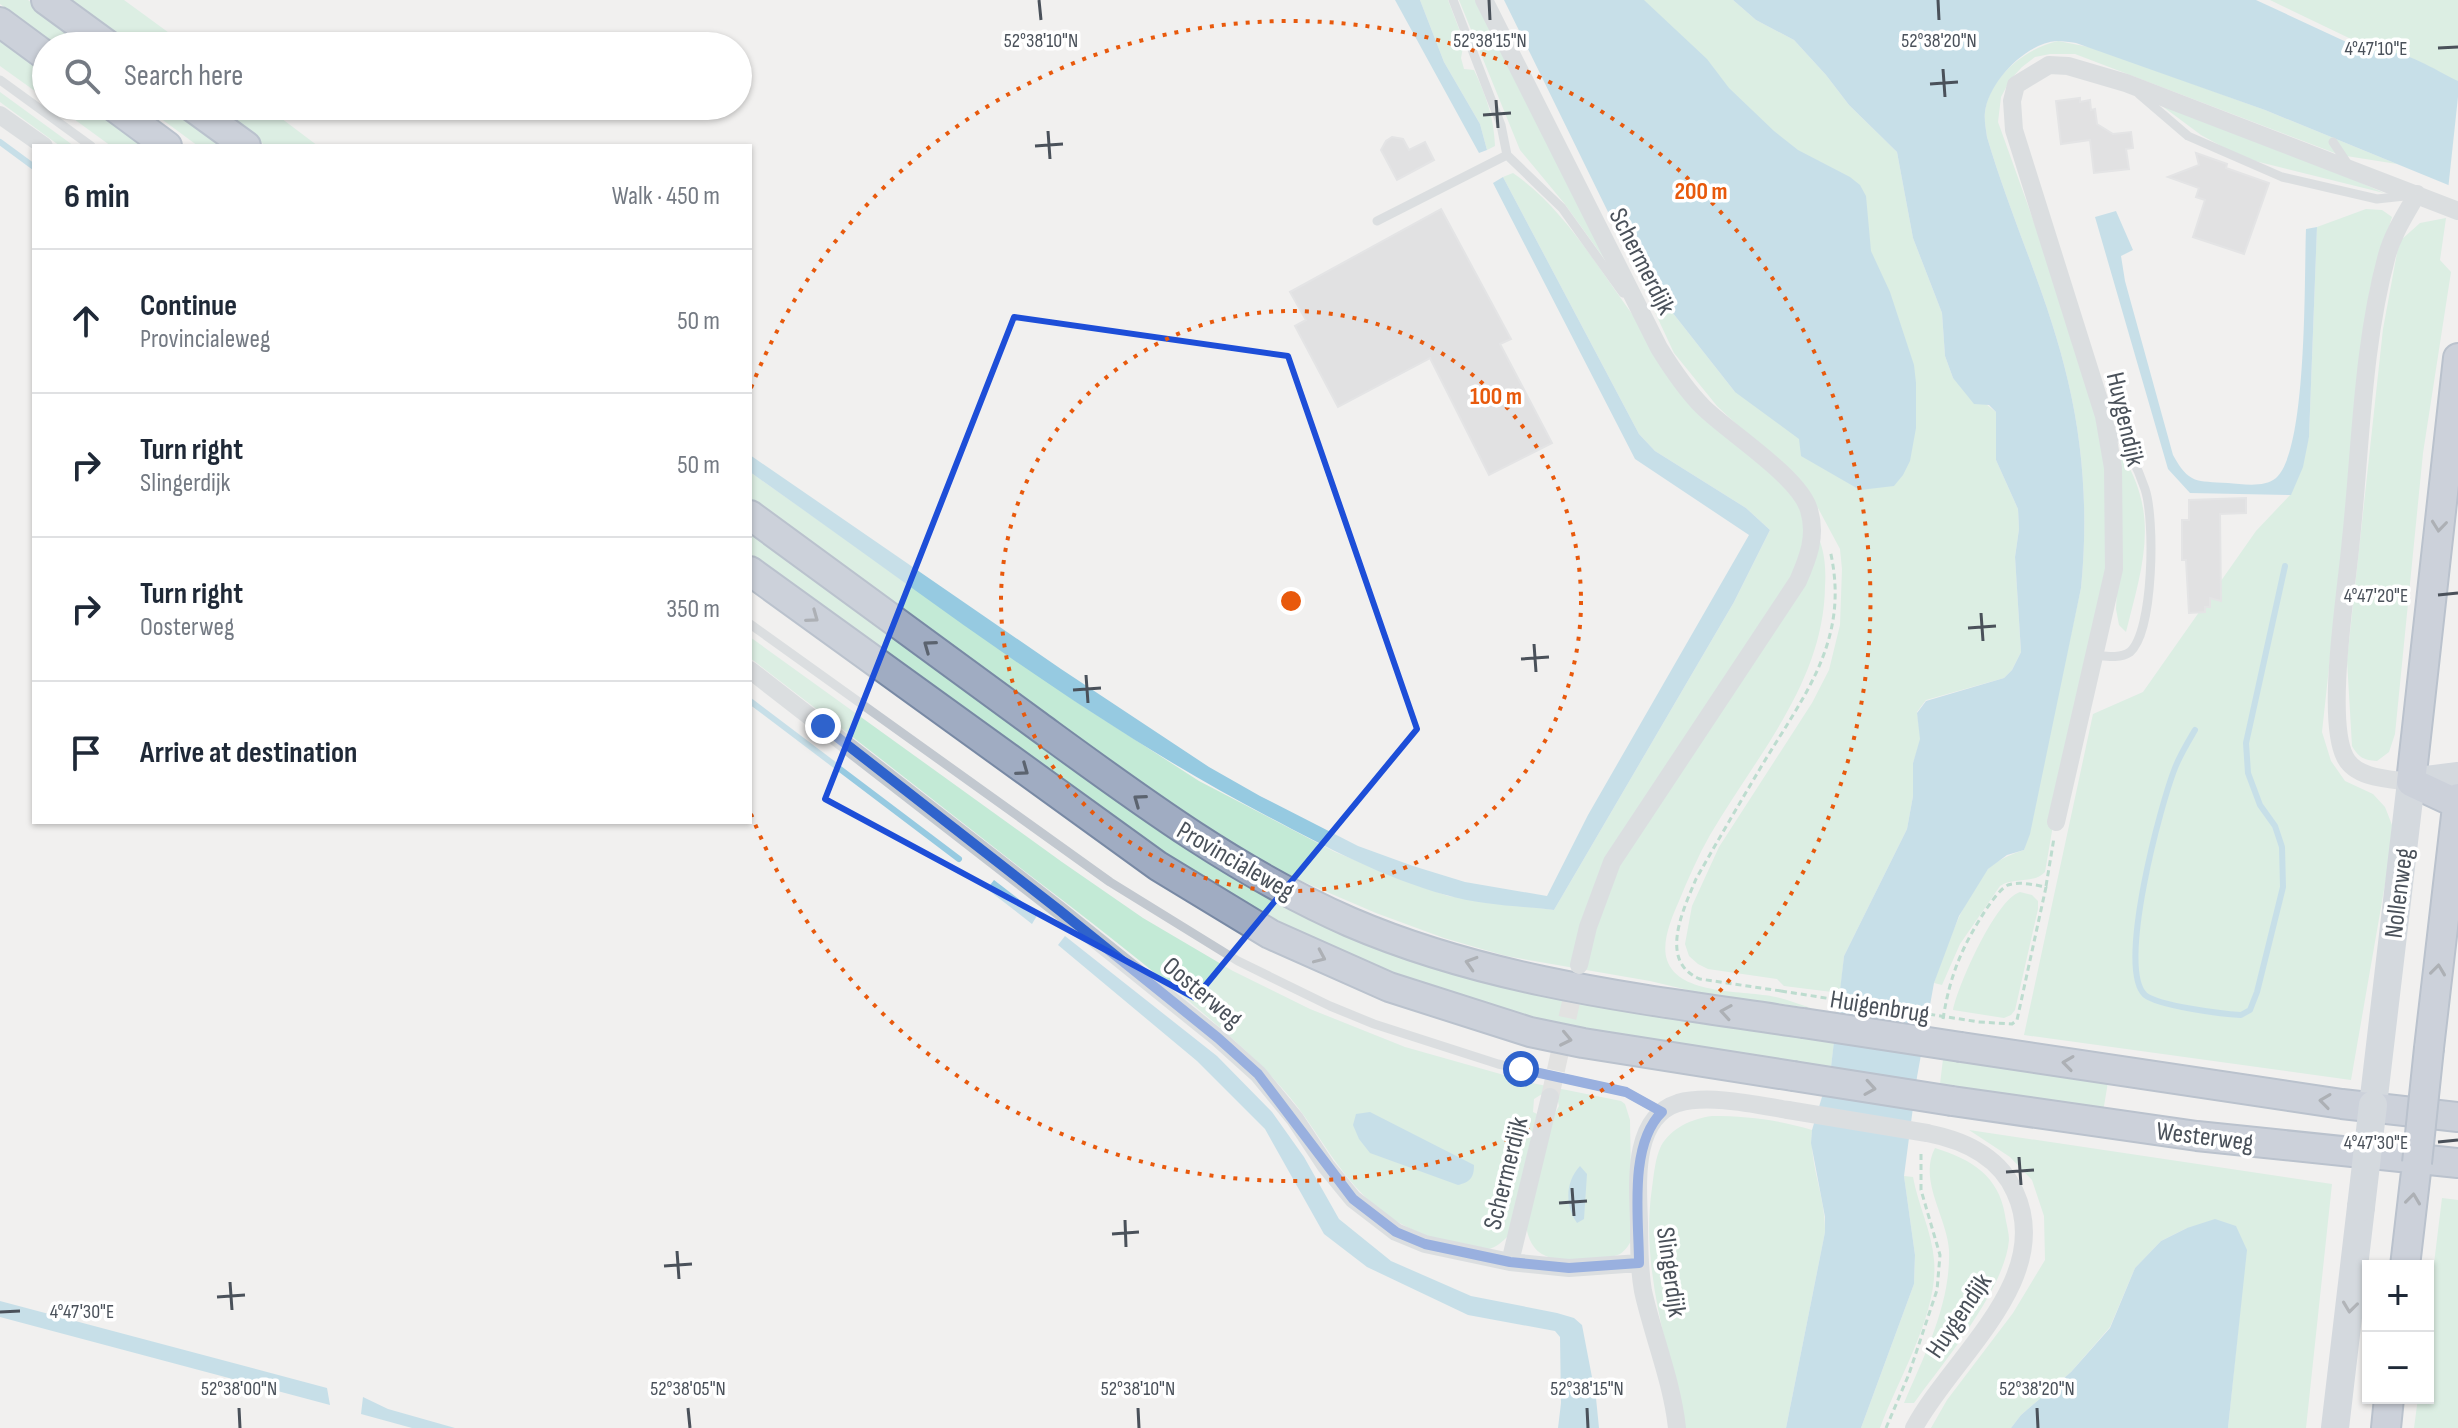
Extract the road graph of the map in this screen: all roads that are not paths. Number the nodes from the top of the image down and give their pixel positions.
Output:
1 (46, 0) edge
2 (1453, 0) edge
3 (1484, 0) edge
4 (0, 22) edge
5 (90, 32) edge
6 (32, 46) edge
7 (0, 80) edge
8 (2126, 83) junction
9 (32, 103) edge
10 (0, 115) edge
11 (55, 120) edge
12 (132, 120) edge
13 (210, 120) edge
14 (2333, 142) dead end
15 (41, 144) edge
16 (88, 144) edge
17 (164, 144) edge
18 (243, 144) edge
19 (1507, 155) junction
20 (2353, 172) junction
21 (2417, 194) junction
22 (2458, 211) edge
23 (1377, 221) dead end
24 (1644, 321) junction
25 (2458, 358) edge
26 (2104, 416) junction
27 (752, 516) edge
28 (752, 572) edge
29 (752, 625) edge
30 (2094, 655) junction
31 (752, 672) edge
32 (2458, 776) edge
33 (2411, 782) junction
34 (2458, 802) edge
35 (2056, 822) road end
36 (1579, 965) tunnel mouth
37 (1803, 1023) joint
38 (1961, 1047) joint
39 (1550, 1097) tunnel mouth
40 (1952, 1101) joint
41 (1662, 1112) junction
42 (2458, 1117) edge
43 (2458, 1163) edge
44 (2406, 1260) edge
45 (1510, 1262) junction
46 (1639, 1263) junction
47 (2388, 1404) edge
48 (1677, 1428) edge
49 (1914, 1428) edge
50 (2335, 1428) edge
51 (2386, 1428) edge

1 - 5 highway
2 - 19 lane
3 - 24 street, Schermerdijk
4 - 6 highway
7 - 9 lane
8 - 20 street, Huygendijk
8 - 21 lane, Huygendijk
8 - 26 street, Huygendijk
10 - 15 street
11 - 16 lane
12 - 17 highway
13 - 18 highway
14 - 20 lane
19 - 23 lane
19 - 24 lane
20 - 21 street, Huygendijk
21 - 22 street, Huygendijk
21 - 33 street
24 - 36 street, Schermerdijk
25 -> 33 highway, Nollenweg
26 - 30 street, Huygendijk
26 - 30 lane
37 -> 27 highway, Provincialeweg
28 -> 40 highway, Provincialeweg, bridge
29 - 41 lane
30 - 35 street, Huygendijk
31 - 45 street, Oosterweg
32 - 33 main road
33 - 34 highway
33 -> 50 main road, Nollenweg, bridge
44 -> 34 highway, Nollenweg, bridge
37 - 38 highway, Huigenbrug, bridge
42 -> 38 highway, Westerweg
39 - 45 street, Schermerdijk
40 - 43 highway, Westerweg
41 - 46 street, Slingerdijk
41 - 49 street, Huygendijk, bridge
45 - 46 street, Oosterweg
46 - 48 street, Slingerdijk
47 - 51 highway

